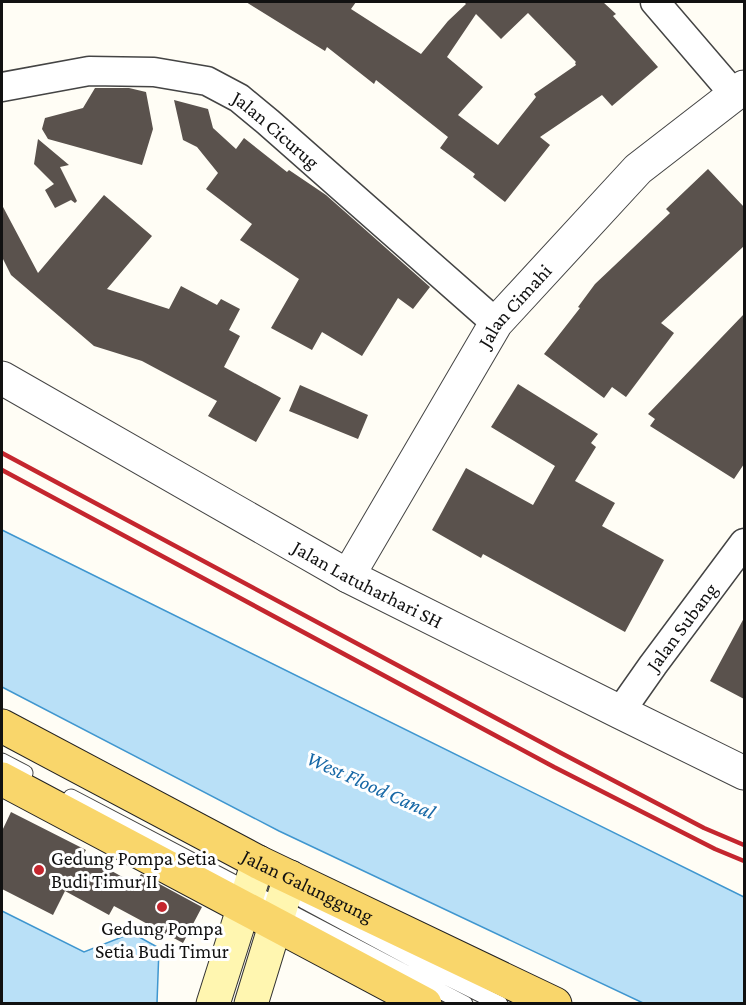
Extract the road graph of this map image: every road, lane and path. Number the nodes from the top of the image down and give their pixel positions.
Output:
1 (655, 2) edge
2 (2, 87) edge
3 (739, 91) edge
4 (496, 322) junction
5 (7, 377) edge
6 (744, 543) edge
7 (348, 576) junction
8 (620, 712) junction
9 (2, 726) edge
10 (2, 760) edge
11 (744, 772) edge
12 (2, 779) edge
13 (94, 791) dead end
14 (267, 891) junction
15 (213, 1004) edge
16 (251, 1004) edge
17 (425, 1004) edge
18 (465, 1004) edge
19 (500, 1004) edge
20 (555, 1004) edge

1 - 3 street
2 - 4 street, Jalan Cicurug
3 - 4 street, Jalan Cimahi
4 - 7 street, Jalan Cimahi
5 - 7 street, Jalan Latuharhari SH
6 - 8 street, Jalan Subang
7 - 8 street, Jalan Latuharhari SH
8 - 11 street, Jalan Latuharhari SH
9 - 14 main road, Jalan Galunggung
10 - 14 lane
12 - 14 main road, Jalan Galunggung
13 - 14 lane
14 - 15 main road
14 - 16 main road
14 - 17 main road, Jalan Galunggung
14 - 18 lane
14 - 19 lane
14 - 20 main road, Jalan Galunggung

